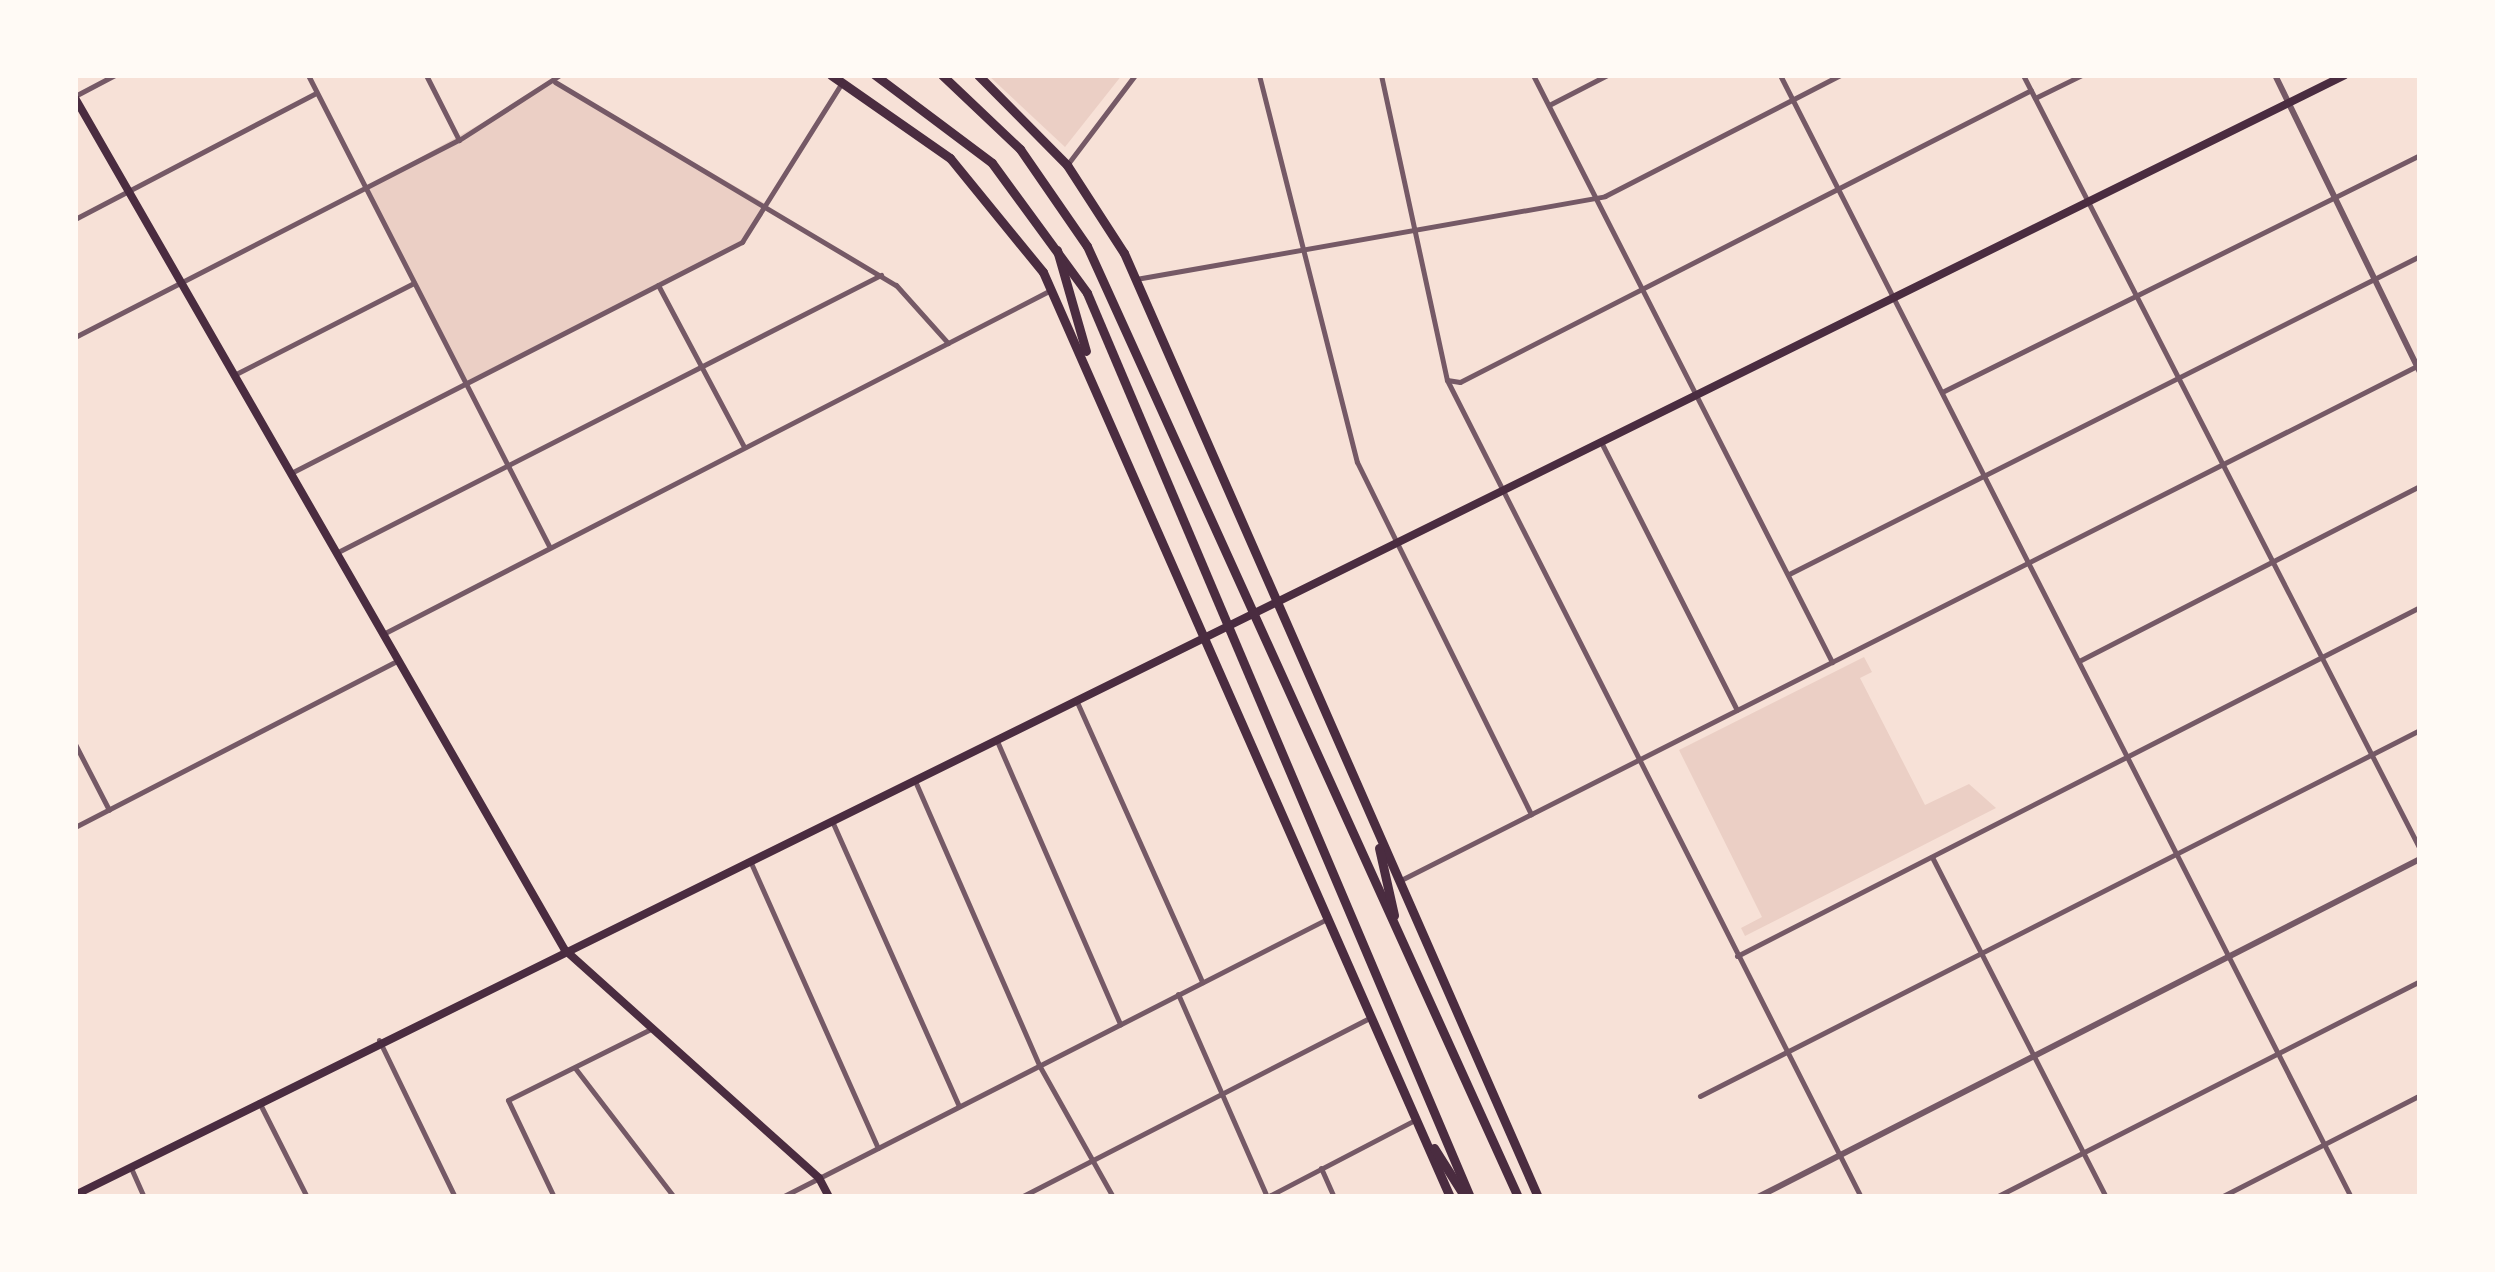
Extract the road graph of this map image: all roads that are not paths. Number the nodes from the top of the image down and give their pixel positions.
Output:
1 (115, 75) edge
2 (308, 75) edge
3 (426, 75) edge
4 (831, 75) edge
5 (875, 75) edge
6 (942, 75) edge
7 (978, 75) edge
8 (1135, 75) edge
9 (1259, 75) edge
10 (1381, 75) edge
11 (1534, 75) edge
12 (1607, 75) edge
13 (1780, 75) edge
14 (1840, 75) edge
15 (2023, 75) edge
16 (2082, 75) edge
17 (2276, 75) edge
18 (2345, 75) edge
19 (557, 78) edge
20 (842, 82) junction
21 (2031, 90) junction
22 (317, 93) junction
23 (75, 97) edge
24 (2035, 98) junction
25 (1793, 100) junction
26 (1549, 105) junction
27 (2284, 106) junction
28 (460, 140) junction
29 (2420, 155) edge
30 (1067, 165) junction
31 (366, 188) junction
32 (1838, 189) junction
33 (127, 192) junction
34 (1596, 198) junction
35 (2332, 200) junction
36 (2089, 203) junction
37 (770, 206) junction
38 (75, 219) edge
39 (1413, 230) junction
40 (1051, 234) junction
41 (1304, 250) junction
42 (2420, 256) edge
43 (881, 275) junction
44 (1136, 279) junction
45 (2373, 279) junction
46 (414, 282) junction
47 (181, 283) junction
48 (658, 285) junction
49 (1642, 289) junction
50 (1052, 290) junction
51 (2137, 296) junction
52 (1894, 300) junction
53 (75, 338) edge
54 (948, 344) junction
55 (702, 366) junction
56 (2419, 368) edge
57 (1092, 371) junction
58 (234, 376) junction
59 (2179, 377) junction
60 (1447, 380) junction
61 (465, 382) junction
62 (1942, 392) junction
63 (1698, 397) junction
64 (1602, 444) junction
65 (744, 447) junction
66 (2223, 464) junction
67 (508, 466) junction
68 (288, 474) junction
69 (1984, 475) junction
70 (2420, 486) edge
71 (1502, 490) junction
72 (1395, 544) junction
73 (548, 546) junction
74 (334, 555) junction
75 (2273, 562) junction
76 (2028, 563) junction
77 (1788, 574) junction
78 (1277, 602) junction
79 (2420, 607) edge
80 (380, 635) junction
81 (1206, 637) junction
82 (2322, 658) junction
83 (2079, 661) junction
84 (396, 662) junction
85 (1832, 662) junction
86 (1076, 701) junction
87 (1737, 710) junction
88 (2420, 730) edge
89 (997, 741) junction
90 (75, 744) edge
91 (2372, 755) junction
92 (2128, 756) junction
93 (1638, 760) junction
94 (915, 781) junction
95 (108, 810) junction
96 (1531, 814) junction
97 (832, 821) junction
98 (75, 827) edge
99 (1374, 828) junction
100 (2420, 850) edge
101 (2177, 854) junction
102 (1932, 856) junction
103 (2420, 859) edge
104 (750, 861) junction
105 (1400, 880) junction
106 (1328, 918) junction
107 (1398, 932) junction
108 (566, 950) junction
109 (1982, 954) junction
110 (1737, 956) junction
111 (2228, 957) junction
112 (2420, 981) edge
113 (1202, 982) junction
114 (1178, 994) junction
115 (1371, 1017) junction
116 (1120, 1024) junction
117 (651, 1030) junction
118 (379, 1040) junction
119 (1786, 1052) junction
120 (2278, 1054) junction
121 (2034, 1056) junction
122 (1039, 1065) junction
123 (575, 1068) junction
124 (1222, 1095) junction
125 (1700, 1096) dead end
126 (2420, 1096) edge
127 (259, 1102) junction
128 (959, 1106) junction
129 (1416, 1120) junction
130 (2324, 1144) junction
131 (878, 1148) junction
132 (2083, 1152) junction
133 (1840, 1156) junction
134 (1092, 1161) junction
135 (130, 1166) junction
136 (1321, 1168) junction
137 (819, 1178) junction
138 (75, 1195) edge
139 (144, 1197) edge
140 (306, 1197) edge
141 (315, 1197) edge
142 (346, 1197) edge
143 (455, 1197) edge
144 (554, 1197) edge
145 (674, 1197) edge
146 (782, 1197) edge
147 (829, 1197) edge
148 (1021, 1197) edge
149 (1113, 1197) edge
150 (1267, 1197) edge
151 (1334, 1197) edge
152 (1450, 1197) edge
153 (1467, 1197) edge
154 (1518, 1197) edge
155 (1538, 1197) edge
156 (1758, 1197) edge
157 (1861, 1197) edge
158 (1996, 1197) edge
159 (2106, 1197) edge
160 (2221, 1197) edge
161 (2351, 1197) edge

1 - 23 street
2 - 22 street
3 - 28 street
4 - 20 highway
5 - 40 highway
6 - 107 highway
7 - 30 highway
8 - 30 street
9 - 41 street
10 - 39 street
11 - 26 street
12 - 26 street
13 - 25 street
14 - 25 street
15 - 21 street
16 - 24 street
17 - 27 street
18 - 27 main road
19 - 28 street
19 - 37 street
20 - 37 street
20 - 50 highway
21 - 24 street
21 - 32 street
22 - 31 street
22 - 33 street
23 - 33 main road
24 - 36 street
25 - 32 street
25 - 34 street
26 - 34 street
27 - 35 street
27 - 36 main road
28 - 31 street
29 - 35 street
30 - 44 highway
31 - 46 street
31 - 47 street
32 - 49 street
32 - 52 street
33 - 38 street
33 - 47 main road
34 - 39 street
34 - 49 street
35 - 45 street
35 - 51 street
36 - 51 street
36 - 52 main road
37 - 43 street
37 - 48 street
39 - 41 street
39 - 60 street
40 - 57 highway
40 - 153 highway
41 - 44 street
41 - 72 street
42 - 45 street
43 - 54 street
43 - 55 street
44 - 78 highway
45 - 56 street
45 - 59 street
46 - 58 street
46 - 61 street
47 - 53 street
47 - 58 main road
48 - 55 street
48 - 61 street
49 - 60 street
49 - 63 street
50 - 54 street
50 - 57 highway
51 - 59 street
51 - 62 street
52 - 62 street
52 - 63 main road
54 - 65 street
55 - 65 street
55 - 67 street
56 - 66 street
57 - 81 highway
58 - 68 main road
59 - 66 street
59 - 69 street
60 - 71 street
61 - 67 street
61 - 68 street
62 - 69 street
63 - 64 main road
63 - 77 street
64 - 71 main road
64 - 87 street
65 - 73 street
66 - 75 street
66 - 76 street
67 - 73 street
67 - 74 street
68 - 74 main road
69 - 76 street
69 - 77 street
70 - 75 street
71 - 72 main road
71 - 93 street
72 - 78 main road
72 - 96 street
73 - 80 street
74 - 80 main road
75 - 82 street
75 - 83 street
76 - 83 street
76 - 85 street
77 - 85 street
78 - 81 main road
78 - 99 highway
79 - 82 street
80 - 84 main road
81 - 86 main road
81 - 106 highway
82 - 91 street
82 - 92 street
83 - 92 street
84 - 95 street
84 - 108 main road
85 - 87 street
86 - 89 main road
86 - 113 street
87 - 93 street
88 - 91 street
89 - 94 main road
89 - 116 street
90 - 95 street
91 - 100 street
91 - 101 street
92 - 101 street
92 - 102 street
93 - 96 street
93 - 110 street
94 - 97 main road
94 - 122 street
95 - 98 street
96 - 105 street
97 - 104 main road
97 - 128 street
99 - 105 highway
99 - 107 highway
101 - 109 street
101 - 111 street
102 - 109 street
102 - 110 street
103 - 111 street
104 - 108 main road
104 - 131 street
105 - 155 highway
106 - 113 street
106 - 115 highway
107 - 154 highway
108 - 117 main road
108 - 118 main road
109 - 119 street
109 - 121 street
110 - 119 street
111 - 120 street
111 - 121 street
112 - 120 street
113 - 114 street
114 - 116 street
114 - 124 street
115 - 124 street
115 - 129 highway
116 - 122 street
117 - 123 street
117 - 137 main road
118 - 127 main road
118 - 143 street
119 - 125 street
119 - 133 street
120 - 130 street
120 - 132 street
121 - 132 street
121 - 133 street
122 - 128 street
122 - 134 street
123 - 144 street
123 - 145 street
124 - 134 street
124 - 150 street
126 - 130 street
127 - 135 main road
127 - 140 street
128 - 131 street
129 - 136 street
129 - 152 highway
129 - 153 highway
130 - 160 street
130 - 161 street
131 - 137 street
132 - 158 street
132 - 159 street
133 - 156 street
133 - 157 street
134 - 148 street
134 - 149 street
135 - 138 main road
135 - 139 street
136 - 150 street
136 - 151 street
137 - 146 street
137 - 147 main road
141 - 142 street

